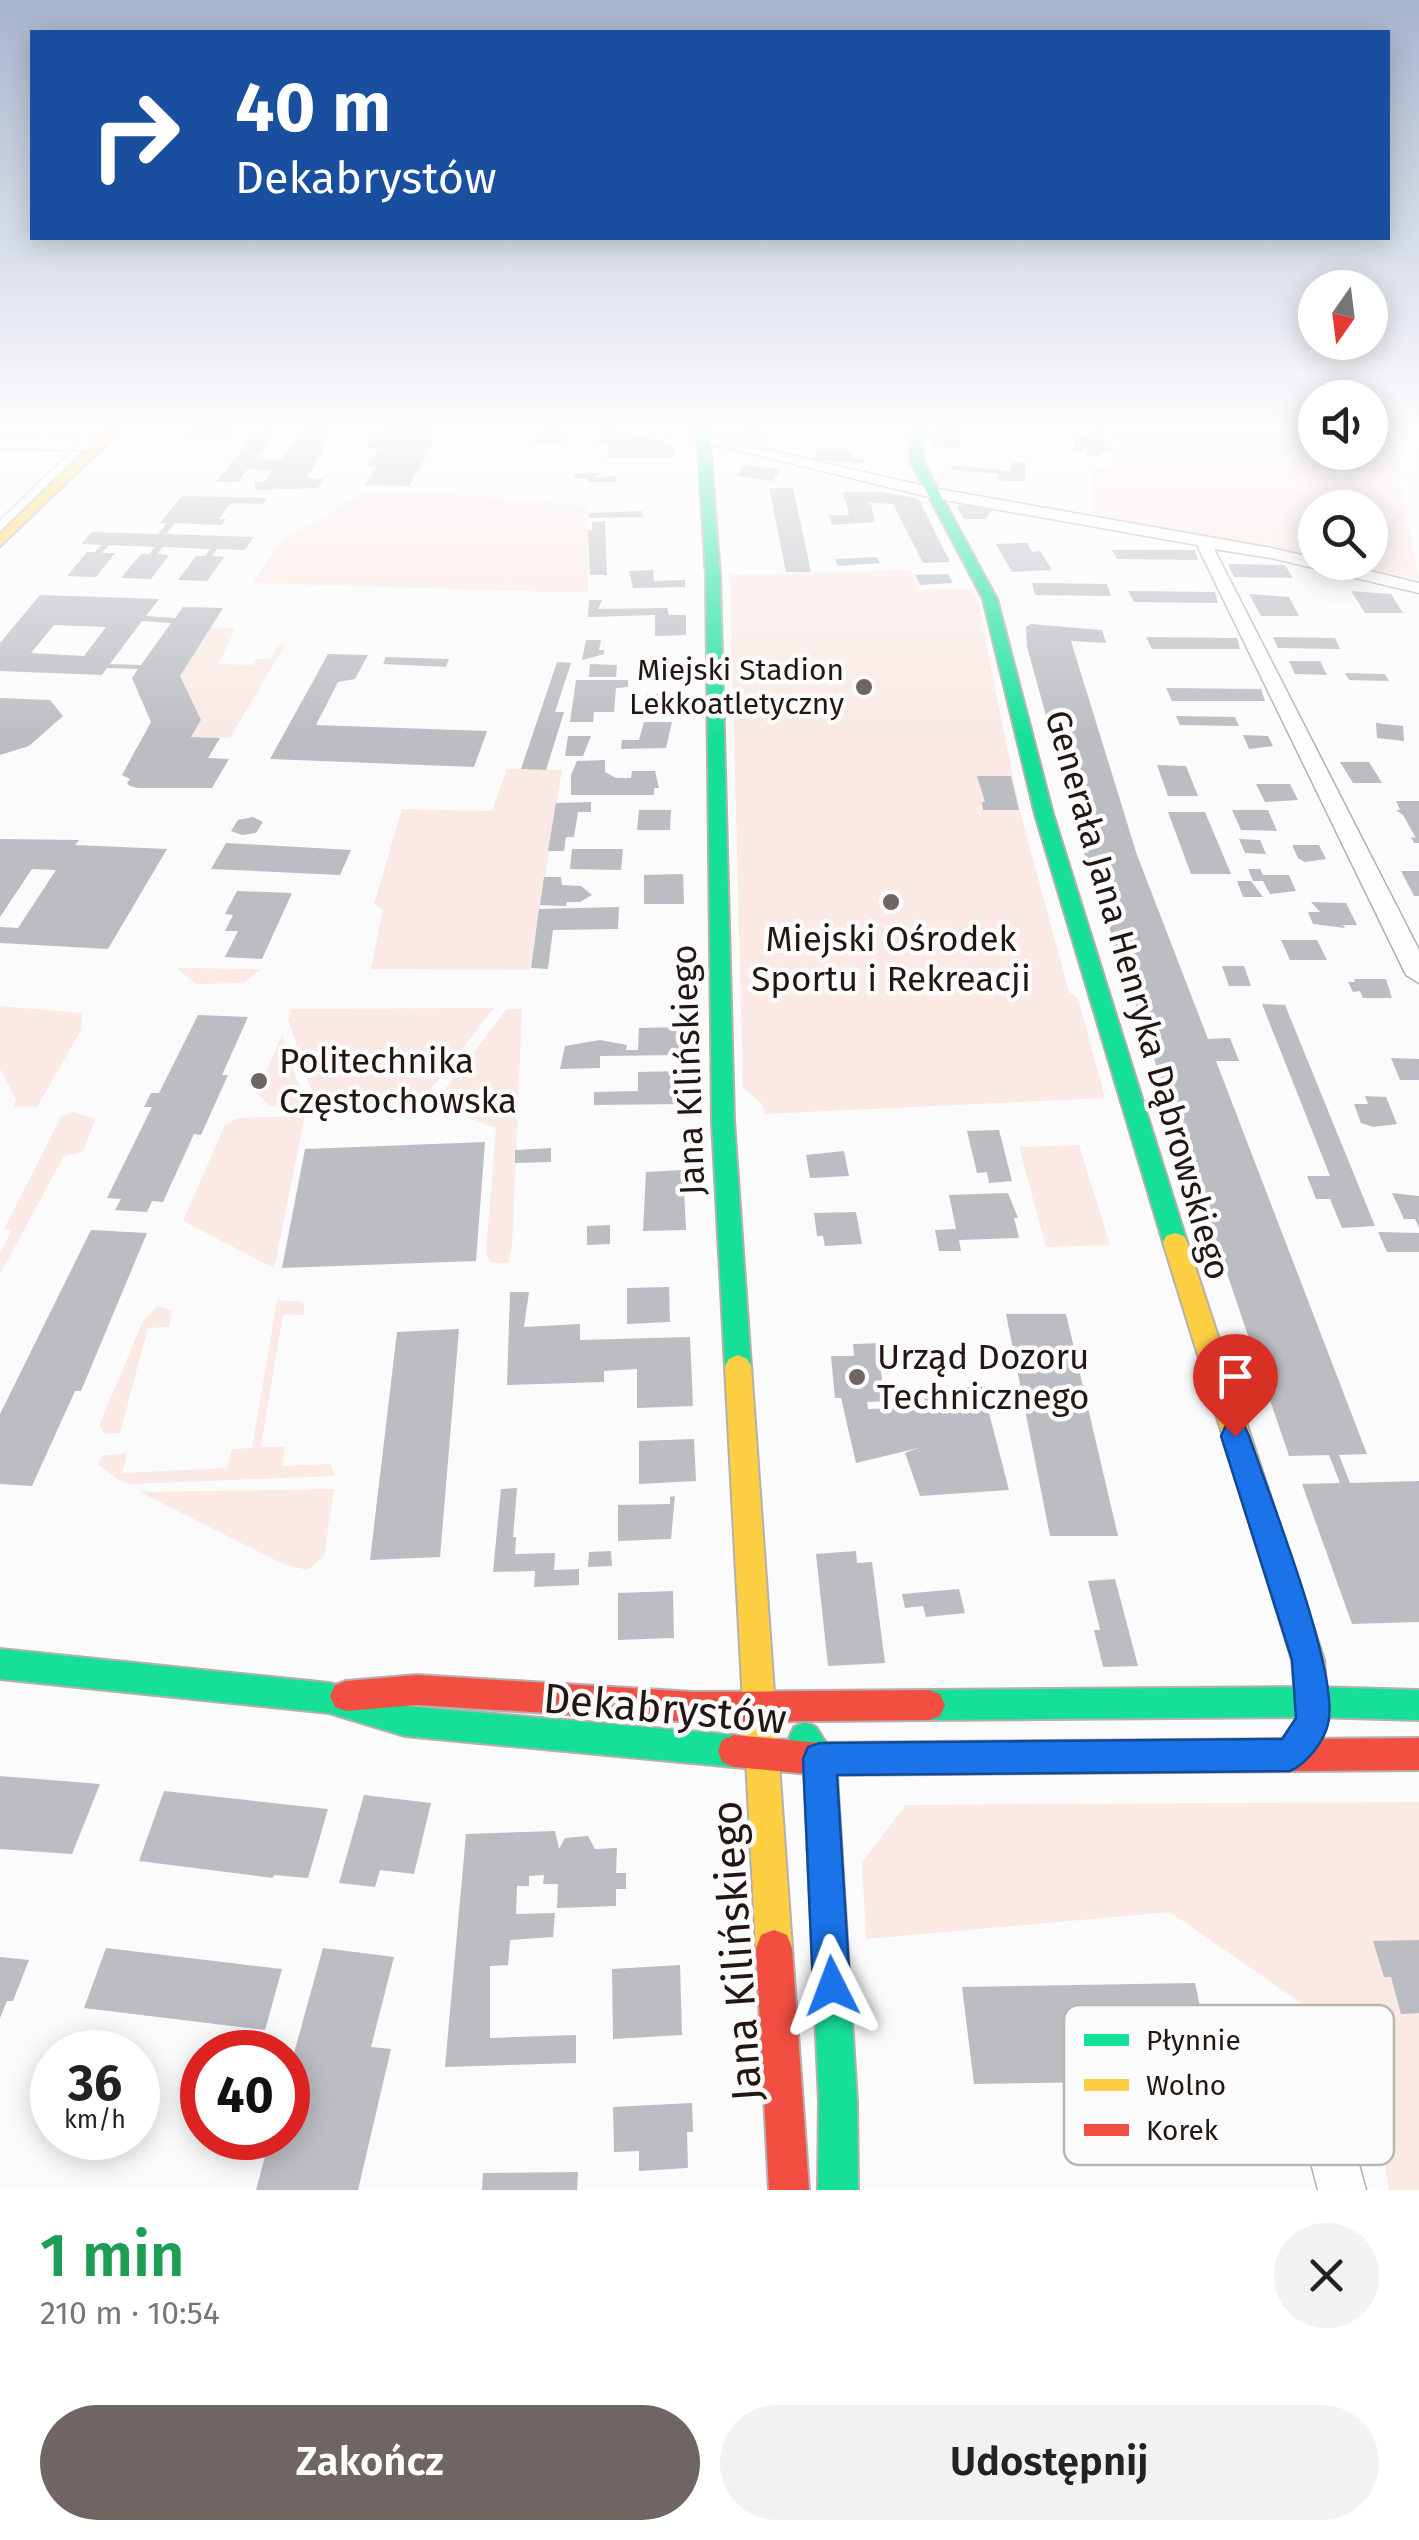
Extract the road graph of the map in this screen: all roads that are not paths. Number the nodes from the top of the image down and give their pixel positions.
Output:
1 (710, 533) edge
2 (954, 533) edge
3 (1164, 533) edge
4 (1206, 541) junction
5 (1419, 588) edge
6 (1419, 975) edge
7 (0, 1664) edge
8 (329, 1698) junction
9 (1314, 1702) junction
10 (1419, 1705) edge
11 (758, 1706) junction
12 (1290, 1754) junction
13 (1419, 1754) edge
14 (762, 1755) junction
15 (820, 1759) junction
16 (1335, 2165) edge
17 (789, 2190) edge
18 (838, 2190) edge
19 (1342, 2190) edge

1 - 11 street, Jana Kilińskiego
2 - 9 street, Generała Jana Henryka Dąbrowskiego
3 - 4 street
4 - 5 street
4 - 6 street
7 - 8 street, Dekabrystów
8 - 11 street, Dekabrystów
8 - 14 street, Dekabrystów
9 - 10 street, Dekabrystów
9 - 11 street, Dekabrystów
9 - 12 street
11 - 14 street, Jana Kilińskiego
11 - 15 street
12 - 13 street, Dekabrystów
12 - 15 street, Dekabrystów
14 - 15 street, Dekabrystów
14 - 17 street, Jana Kilińskiego
15 - 18 street
16 - 19 street

